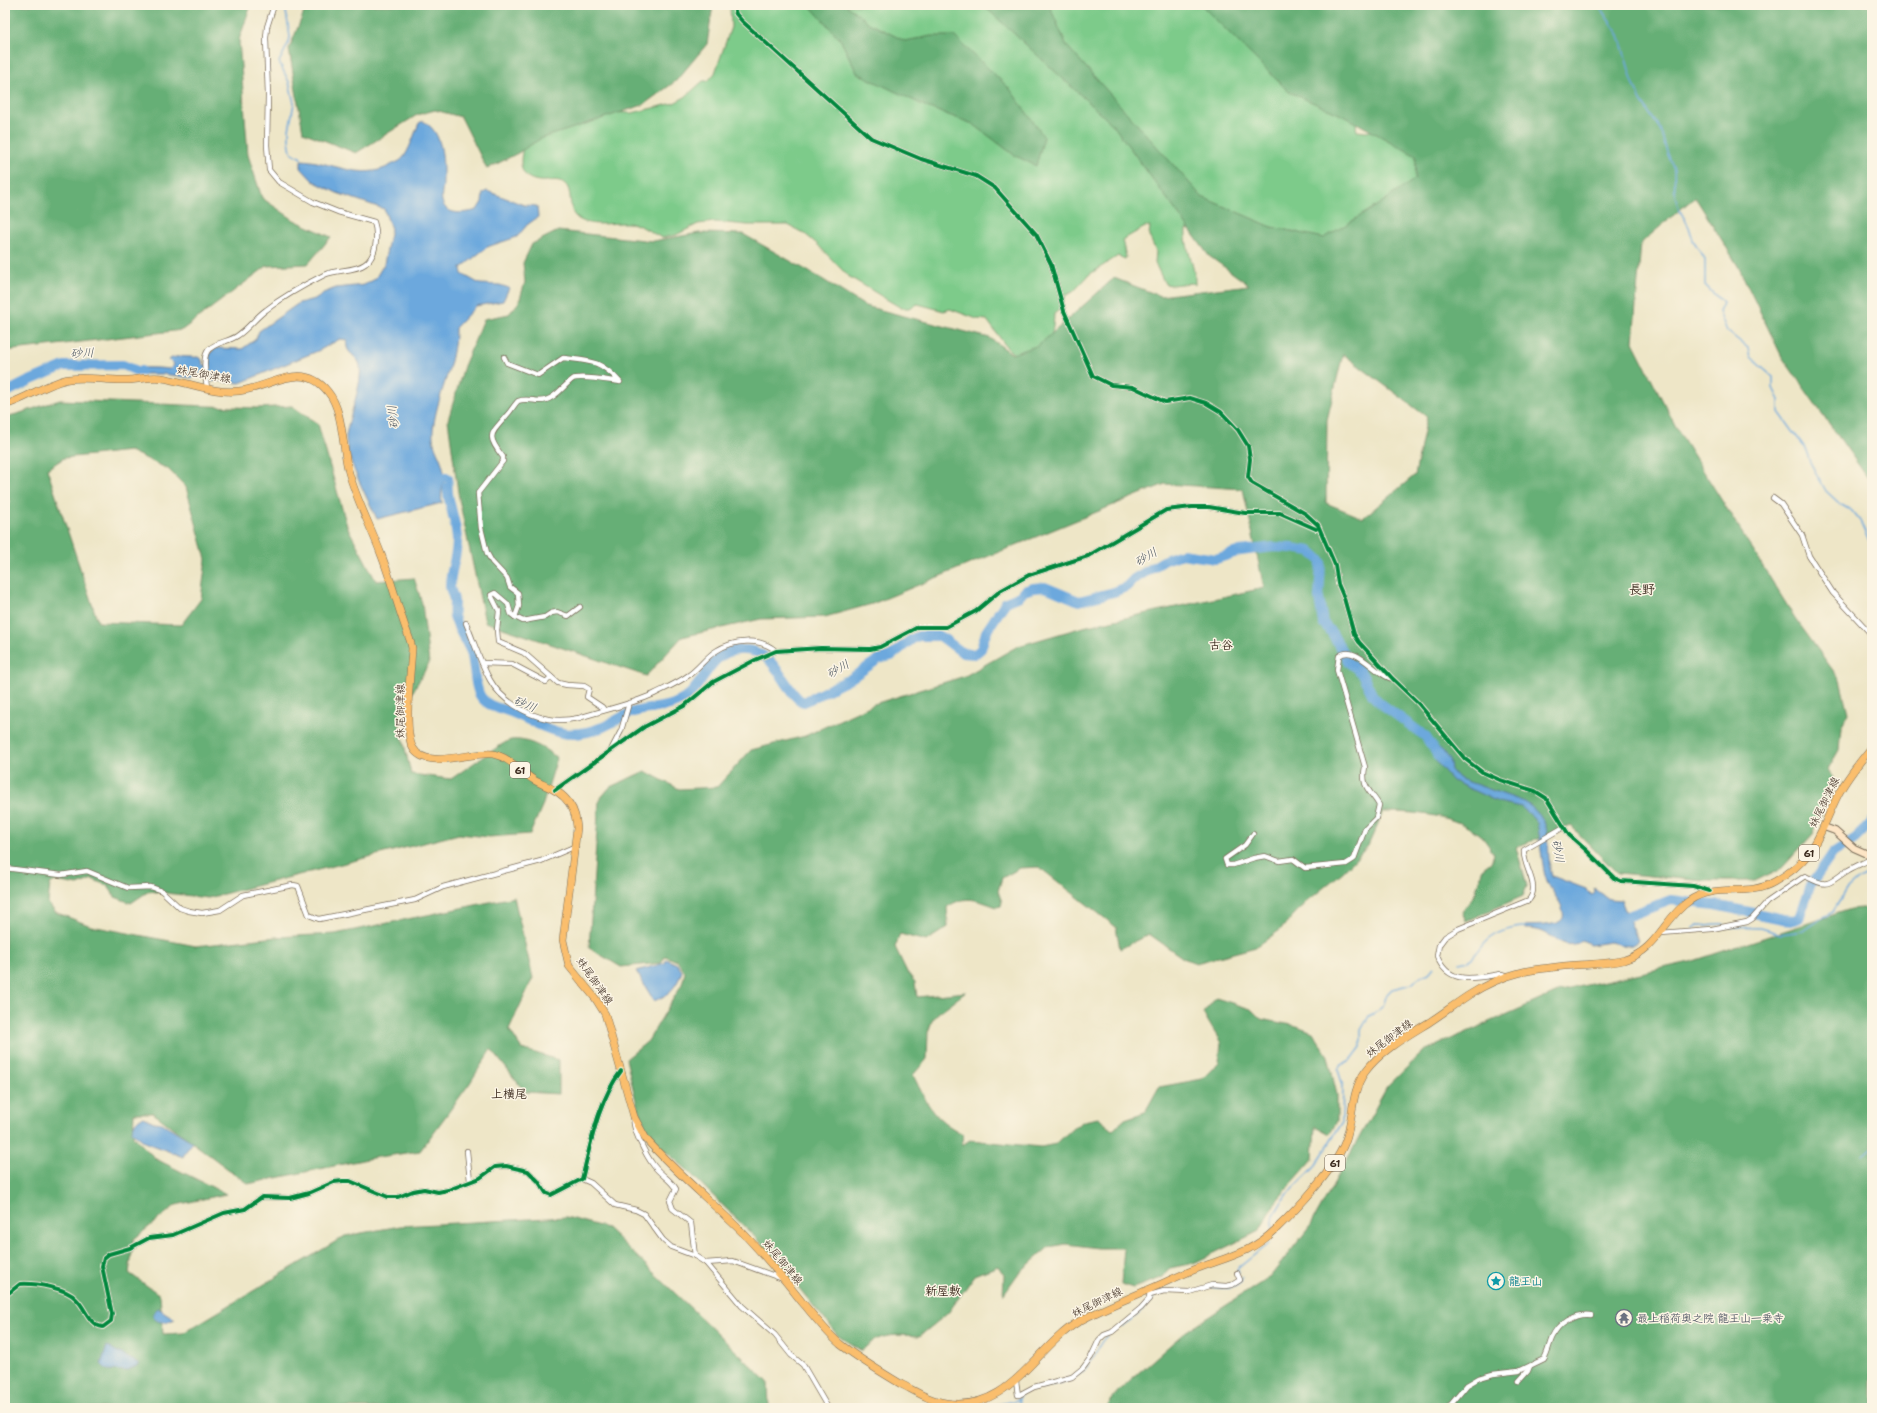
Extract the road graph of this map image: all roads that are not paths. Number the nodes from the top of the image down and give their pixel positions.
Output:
1 (274, 5) edge
2 (733, 5) edge
3 (504, 357) dead end
4 (207, 388) junction
5 (5, 405) edge
6 (1773, 498) dead end
7 (1320, 530) junction
8 (580, 607) dead end
9 (515, 617) junction
10 (466, 623) dead end
11 (1872, 635) edge
12 (776, 651) junction
13 (482, 663) junction
14 (551, 677) junction
15 (1393, 679) junction
16 (628, 706) junction
17 (604, 710) junction
18 (1872, 747) edge
19 (611, 750) junction
20 (555, 790) junction
21 (1564, 827) junction
22 (1824, 827) junction
23 (1253, 834) dead end
24 (576, 846) junction
25 (1872, 857) edge
26 (5, 868) edge
27 (1710, 891) junction
28 (1661, 934) junction
29 (1506, 975) junction
30 (621, 1071) junction
31 (634, 1117) junction
32 (467, 1151) dead end
33 (582, 1179) junction
34 (470, 1181) junction
35 (695, 1256) junction
36 (706, 1263) junction
37 (1237, 1273) dead end
38 (784, 1280) junction
39 (1150, 1292) junction
40 (5, 1296) edge
41 (1590, 1315) dead end
42 (1530, 1366) junction
43 (1016, 1381) junction
44 (1519, 1381) dead end
45 (828, 1408) edge
46 (1448, 1408) edge

1 - 4 street
2 - 7 street
3 - 9 street
4 - 5 main road, 妹尾御津線 / 61
4 - 20 main road, 妹尾御津線 / 61
6 - 11 street
7 - 12 street
7 - 15 street
8 - 9 street
9 - 14 street
10 - 13 street
12 - 16 street
12 - 19 street
13 - 14 street
13 - 17 street
14 - 17 street
15 - 21 street
15 - 23 street
16 - 17 street
16 - 19 street
18 - 22 main road, 妹尾御津線 / 61
19 - 20 street
20 - 24 main road, 妹尾御津線 / 61
21 - 27 street
21 - 29 street
22 - 25 main road
22 - 27 main road, 妹尾御津線 / 61
24 - 26 street
24 - 30 main road, 妹尾御津線 / 61
25 - 28 street
27 - 28 main road, 妹尾御津線 / 61
28 - 29 main road, 妹尾御津線 / 61
29 - 39 main road, 妹尾御津線 / 61
30 - 31 main road, 妹尾御津線 / 61
30 - 33 street
31 - 35 street
31 - 38 main road, 妹尾御津線 / 61
32 - 34 street
33 - 34 street
33 - 35 street
34 - 40 street
35 - 36 street
36 - 38 street
36 - 45 street
37 - 39 street
38 - 43 main road, 妹尾御津線 / 61
39 - 43 main road, 妹尾御津線 / 61
39 - 43 street
41 - 42 street
42 - 44 street
42 - 46 street

